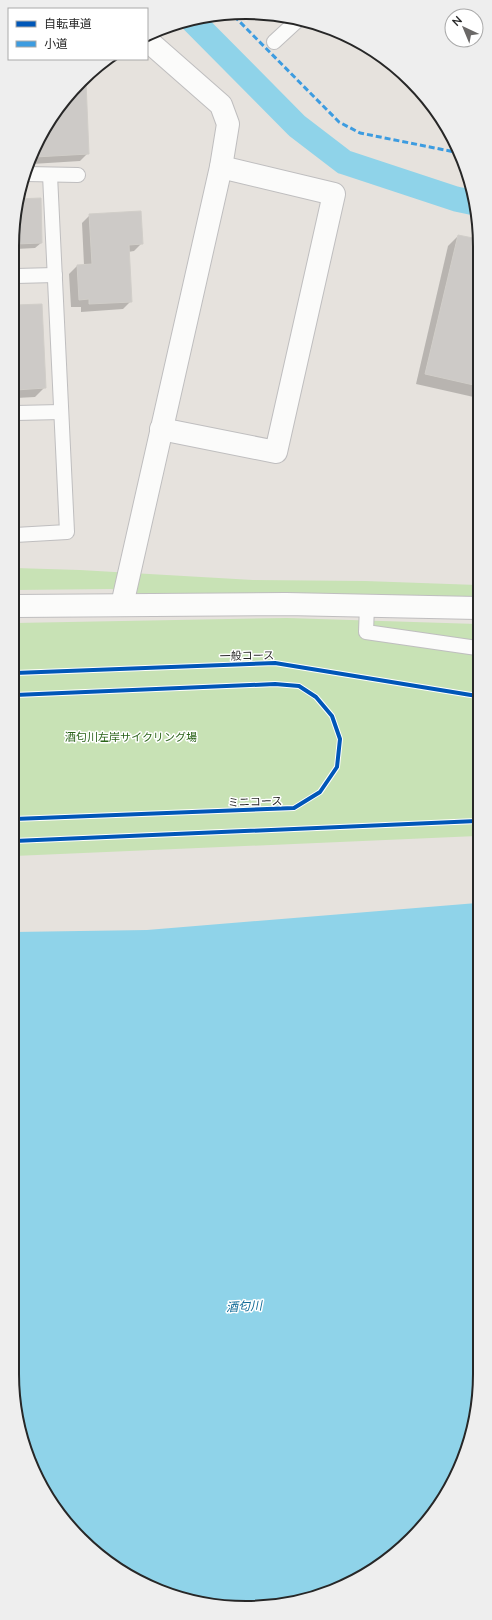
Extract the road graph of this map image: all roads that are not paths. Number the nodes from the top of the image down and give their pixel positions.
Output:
1 (294, 24) edge
2 (148, 41) edge
3 (274, 42) dead end
4 (221, 167) junction
5 (31, 174) edge
6 (50, 175) junction
7 (78, 175) dead end
8 (55, 275) junction
9 (19, 276) edge
10 (61, 412) junction
11 (19, 414) edge
12 (161, 429) junction
13 (19, 535) edge
14 (122, 605) junction
15 (19, 606) edge
16 (367, 606) junction
17 (473, 608) edge
18 (473, 647) edge

1 - 3 lane
2 - 4 street
4 - 12 street
4 - 12 street
5 - 6 lane
6 - 7 lane
6 - 8 lane
8 - 9 lane
8 - 10 lane
10 - 11 lane
10 - 13 lane
12 - 14 street
14 - 15 street
14 - 16 street
16 - 17 street
16 - 18 lane

